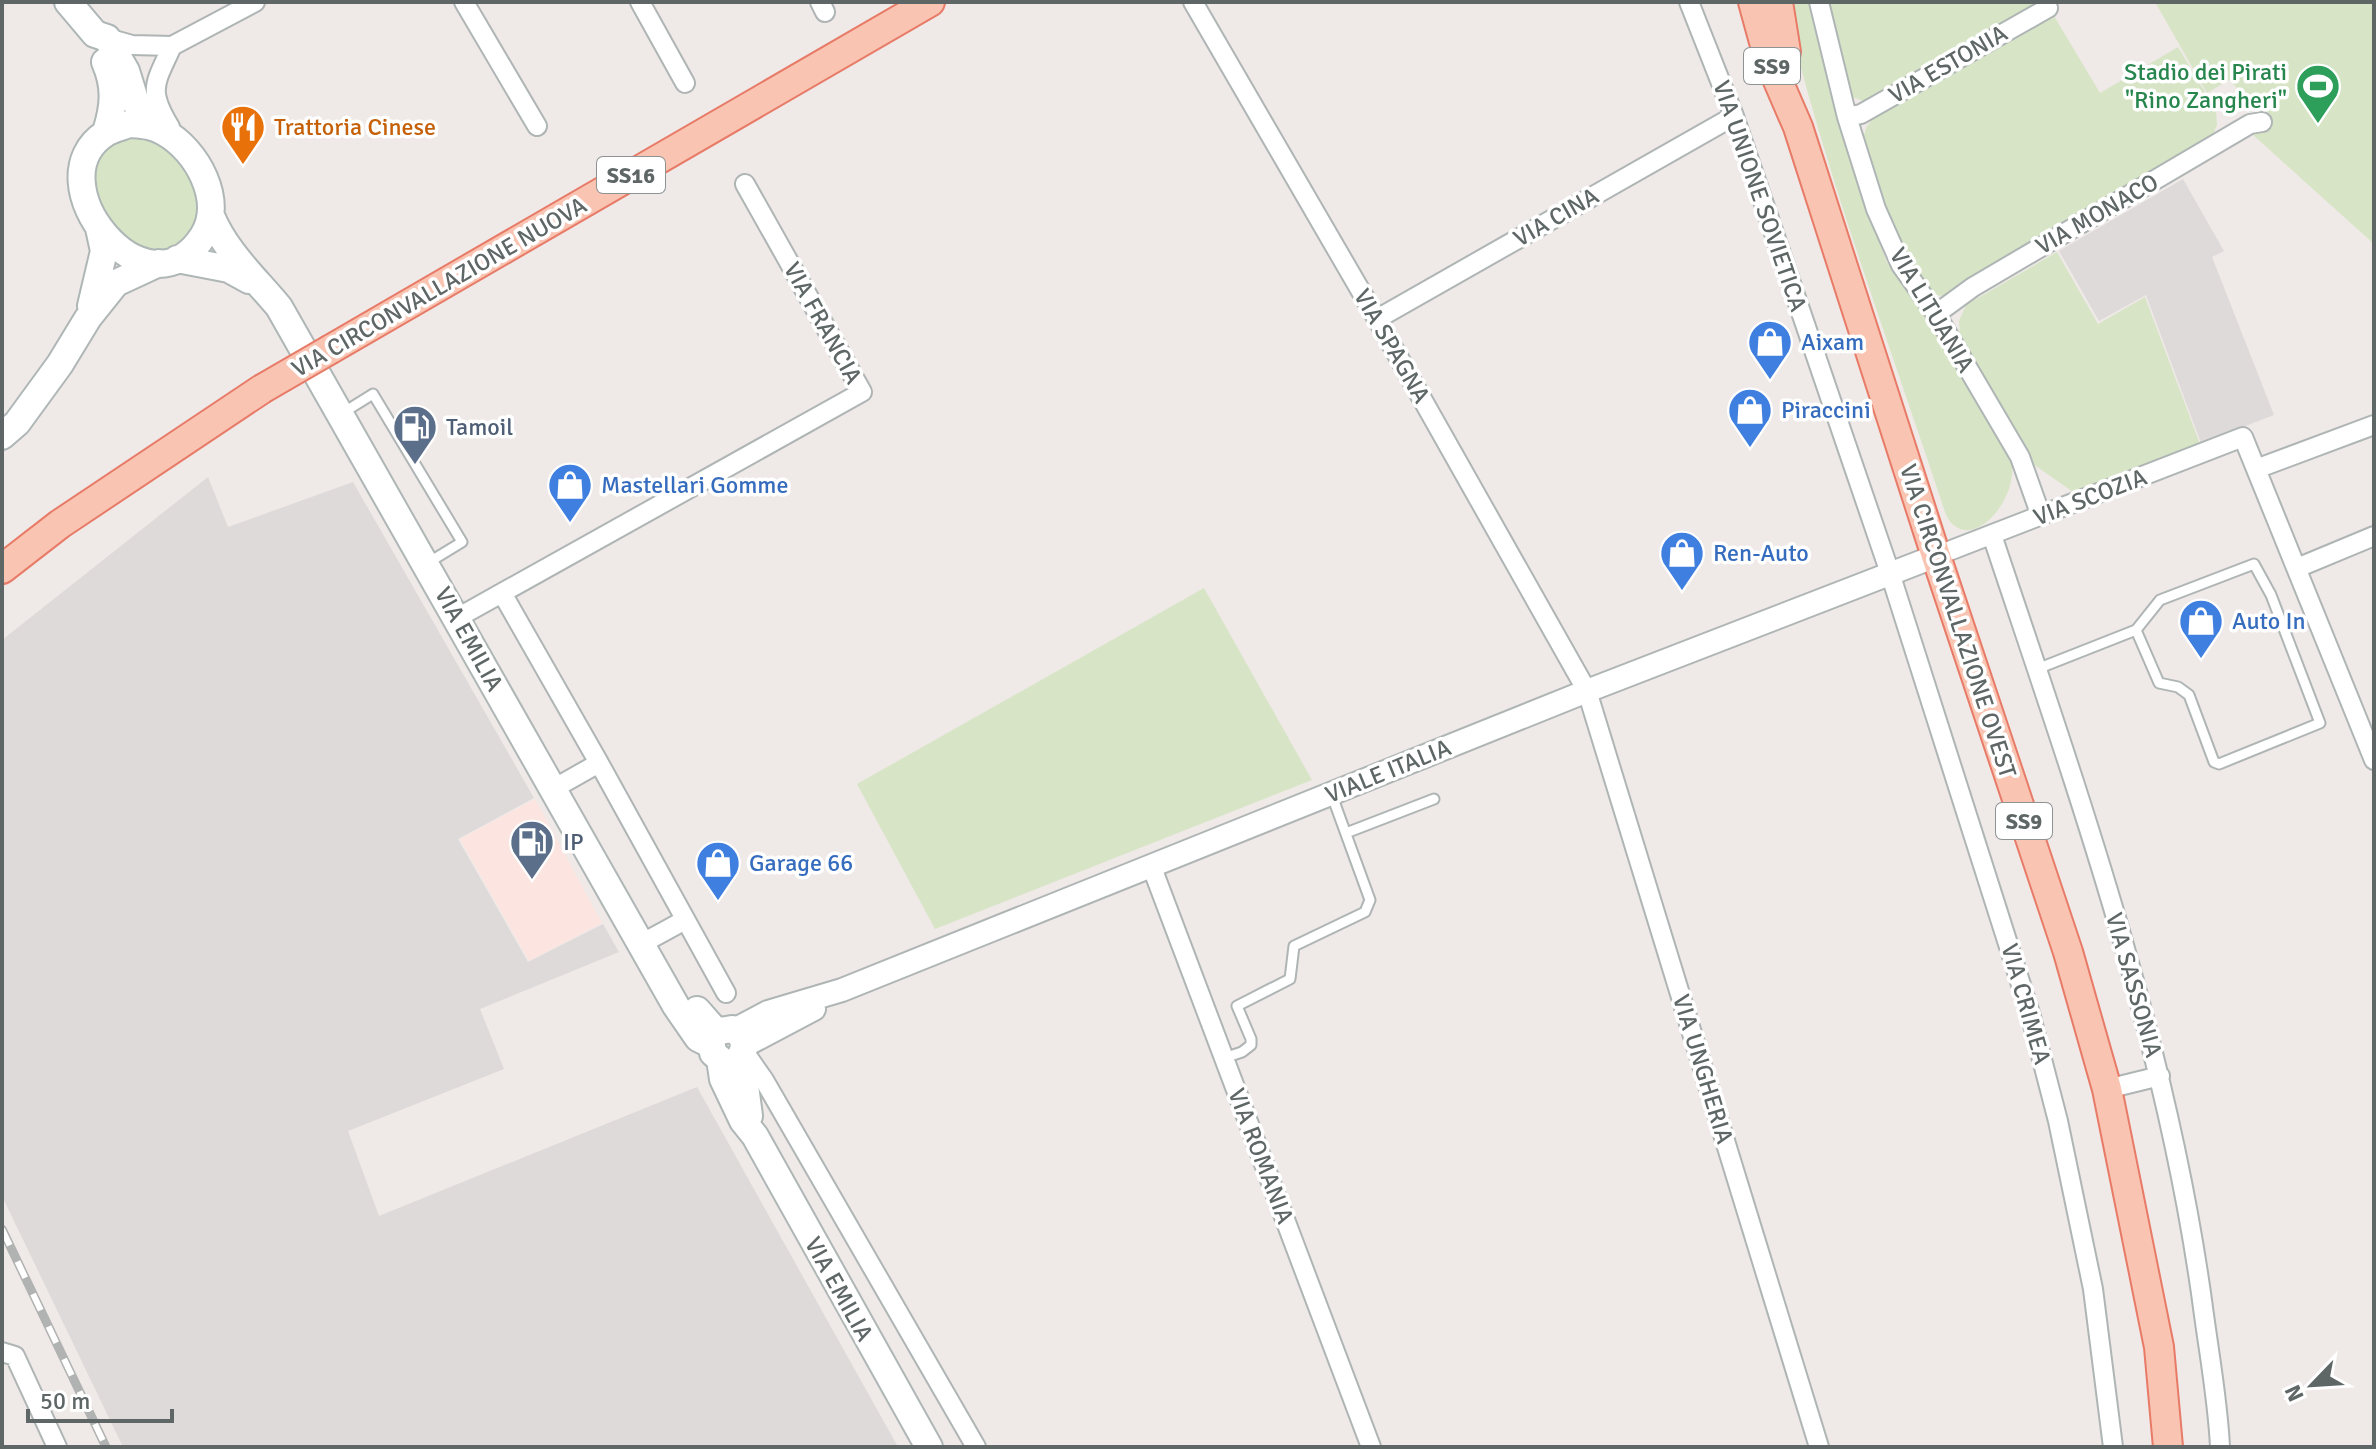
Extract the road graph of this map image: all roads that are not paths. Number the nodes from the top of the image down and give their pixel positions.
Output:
1 (68, 2) edge
2 (255, 2) edge
3 (464, 2) edge
4 (640, 2) edge
5 (930, 2) edge
6 (1193, 2) edge
7 (1689, 2) edge
8 (1743, 2) edge
9 (1753, 2) edge
10 (1768, 2) edge
11 (1778, 2) edge
12 (1819, 2) edge
13 (2048, 8) dead end
14 (101, 36) junction
15 (172, 46) junction
16 (1777, 56) junction
17 (685, 83) dead end
18 (1734, 116) junction
19 (1847, 117) junction
20 (2262, 122) dead end
21 (537, 126) dead end
22 (106, 132) junction
23 (172, 138) junction
24 (745, 184) dead end
25 (211, 216) junction
26 (99, 228) junction
27 (168, 261) junction
28 (263, 288) junction
29 (1936, 314) junction
30 (88, 318) junction
31 (1377, 319) junction
32 (340, 414) junction
33 (2374, 425) edge
34 (2, 436) edge
35 (2256, 469) junction
36 (2041, 516) junction
37 (1992, 535) junction
38 (2374, 536) edge
39 (1936, 556) junction
40 (426, 564) junction
41 (2297, 568) junction
42 (2, 569) edge
43 (1890, 573) junction
44 (502, 593) junction
45 (457, 618) junction
46 (2136, 630) junction
47 (2037, 669) junction
48 (1587, 691) junction
49 (2374, 760) edge
50 (599, 763) junction
51 (553, 789) junction
52 (1331, 793) junction
53 (1434, 799) dead end
54 (1346, 833) junction
55 (1151, 865) junction
56 (685, 920) junction
57 (641, 944) junction
58 (726, 993) dead end
59 (731, 1045) junction
60 (1224, 1058) junction
61 (2160, 1076) junction
62 (2107, 1089) junction
63 (817, 1173) junction
64 (784, 1191) junction
65 (2, 1352) edge
66 (57, 1447) edge
67 (929, 1447) edge
68 (976, 1447) edge
69 (1371, 1447) edge
70 (1819, 1447) edge
71 (2113, 1447) edge
72 (2168, 1447) edge
73 (2220, 1447) edge

1 - 14 main road
2 - 15 street
3 - 21 street
4 - 17 street
5 - 42 main road, VIA CIRCONVALLAZIONE NUOVA / SS16, bridge
6 - 31 street, VIA SPAGNA
7 - 18 street, VIA UNIONE SOVIETICA
8 - 16 main road
9 - 16 main road, VIA CIRCONVALLAZIONE OVEST / SS9
10 - 16 main road, VIA CIRCONVALLAZIONE OVEST / SS9
11 - 16 main road
12 - 19 street, VIA LITUANIA
13 - 19 street, VIA ESTONIA
14 - 15 street
14 - 22 main road
14 - 23 main road
15 - 23 street
16 - 39 main road, VIA CIRCONVALLAZIONE OVEST / SS9
18 - 31 street, VIA CINA
18 - 43 street, VIA UNIONE SOVIETICA
19 - 29 street, VIA LITUANIA
20 - 29 street, VIA MONACO
22 - 23 main road
22 - 26 main road
23 - 25 main road
24 - 44 street, VIA FRANCIA
25 - 27 main road
25 - 28 main road, VIA EMILIA
26 - 27 main road
26 - 30 main road
27 - 28 main road, VIA EMILIA
27 - 30 main road
28 - 32 main road, VIA EMILIA
29 - 36 street, VIA LITUANIA
30 - 34 main road
31 - 48 street, VIA SPAGNA
32 - 40 main road, VIA EMILIA
32 - 40 lane
33 - 35 street
35 - 36 street, VIA SCOZIA
35 - 41 street
36 - 37 street, VIA SCOZIA
37 - 39 street, VIA SCOZIA
37 - 47 street, VIA SASSONIA
38 - 41 street
39 - 43 street, VIALE ITALIA
39 - 62 main road, VIA CIRCONVALLAZIONE OVEST / SS9
40 - 45 main road, VIA EMILIA
41 - 49 street
43 - 48 street, VIALE ITALIA
43 - 71 street, VIA CRIMEA
44 - 45 street, VIA FRANCIA
44 - 50 street
45 - 51 main road, VIA EMILIA
46 - 46 lane
46 - 47 lane
47 - 61 street, VIA SASSONIA
48 - 52 street, VIALE ITALIA
48 - 70 street, VIA UNGHERIA
50 - 51 street
50 - 56 street
51 - 57 main road, VIA EMILIA
52 - 54 lane
52 - 55 street, VIALE ITALIA
53 - 54 lane
54 - 60 lane
55 - 59 street, VIALE ITALIA
55 - 60 street, VIA ROMANIA
56 - 57 street
56 - 58 street
57 - 59 main road, VIA EMILIA
59 - 63 street
59 - 64 main road, VIA EMILIA
60 - 69 street, VIA ROMANIA
61 - 62 street
61 - 73 street, VIA SASSONIA
62 - 72 main road, VIA CIRCONVALLAZIONE OVEST / SS9
63 - 64 street
63 - 68 street
64 - 67 main road, VIA EMILIA
65 - 66 street

